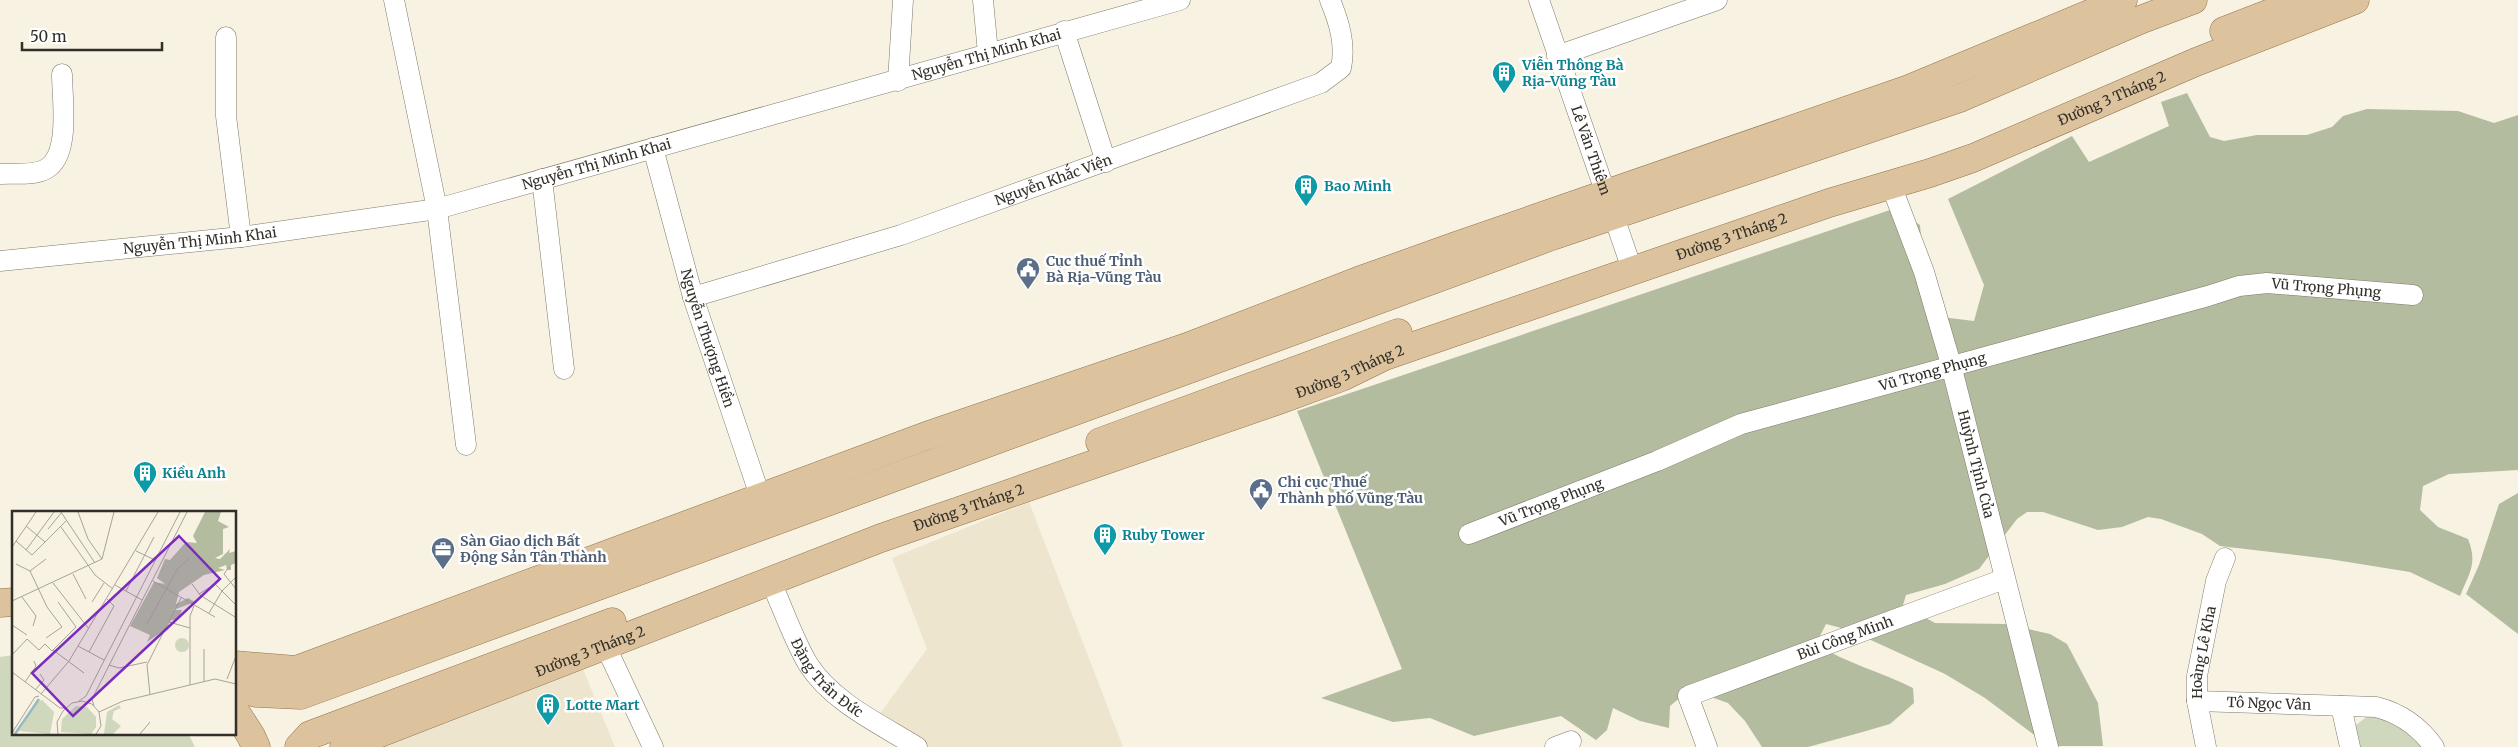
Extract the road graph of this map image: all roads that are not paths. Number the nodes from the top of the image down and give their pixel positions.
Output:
1 (394, 0) edge
2 (903, 0) edge
3 (983, 0) edge
4 (1180, 0) edge
5 (1330, 0) edge
6 (1539, 0) edge
7 (1717, 0) edge
8 (2124, 0) edge
9 (2193, 0) edge
10 (2304, 0) edge
11 (2355, 0) edge
12 (2081, 9) edge
13 (1064, 31) junction
14 (226, 37) dead end
15 (988, 53) junction
16 (1557, 56) junction
17 (62, 74) dead end
18 (898, 81) junction
19 (1865, 118) junction
20 (653, 148) junction
21 (1106, 162) junction
22 (0, 174) edge
23 (542, 179) junction
24 (1881, 182) junction
25 (1609, 205) junction
26 (436, 209) junction
27 (241, 237) junction
28 (0, 261) edge
29 (1630, 264) junction
30 (2413, 295) dead end
31 (693, 297) junction
32 (1951, 366) junction
33 (564, 368) dead end
34 (466, 445) dead end
35 (760, 496) junction
36 (778, 520) junction
37 (1469, 534) dead end
38 (2225, 558) dead end
39 (797, 562) junction
40 (2004, 579) junction
41 (770, 580) junction
42 (605, 645) junction
43 (236, 665) edge
44 (236, 688) edge
45 (2197, 701) junction
46 (2341, 706) junction
47 (236, 713) edge
48 (256, 747) edge
49 (299, 747) edge
50 (344, 747) edge
51 (653, 747) edge
52 (917, 747) edge
53 (1707, 747) edge
54 (2048, 747) edge
55 (2206, 747) edge
56 (2350, 747) edge
57 (2434, 747) edge

1 - 26 street
2 - 18 street
3 - 15 street
4 - 13 street, Nguyễn Thị Minh Khai
5 - 21 street, Nguyễn Khắc Viện
6 - 16 street, Lê Văn Thiêm
7 - 16 street
8 - 12 main road
9 - 19 main road
10 - 24 main road, Đường 3 Tháng 2
11 - 24 main road, Đường 3 Tháng 2
12 - 19 main road
13 - 15 street, Nguyễn Thị Minh Khai
13 - 21 street
14 - 27 street
15 - 18 street, Nguyễn Thị Minh Khai
16 - 25 street, Lê Văn Thiêm
17 - 22 street
18 - 20 street, Nguyễn Thị Minh Khai
19 - 25 main road
20 - 23 street, Nguyễn Thị Minh Khai
20 - 31 street, Nguyễn Thượng Hiền
21 - 31 street, Nguyễn Khắc Viện
23 - 26 street, Nguyễn Thị Minh Khai
23 - 33 street
24 - 29 main road, Đường 3 Tháng 2
24 - 32 street, Huỳnh Tịnh Của
25 - 29 street, Lê Văn Thiêm
25 - 35 main road
25 - 36 main road
26 - 27 street, Nguyễn Thị Minh Khai
26 - 34 street
27 - 28 street, Nguyễn Thị Minh Khai
29 - 39 main road, Đường 3 Tháng 2
30 - 32 street, Vũ Trọng Phụng
31 - 35 street, Nguyễn Thượng Hiền
32 - 37 street, Vũ Trọng Phụng
32 - 40 street, Huỳnh Tịnh Của
35 - 36 street, Nguyễn Thượng Hiền
35 - 43 main road
36 - 44 main road
38 - 45 street, Hoàng Lê Kha
39 - 41 main road, Đường 3 Tháng 2
39 - 49 main road, Đường 3 Tháng 2
40 - 53 street, Bùi Công Minh
40 - 54 street, Huỳnh Tịnh Của
41 - 42 main road, Đường 3 Tháng 2
41 - 52 street, Đặng Trần Đức
42 - 50 main road, Đường 3 Tháng 2
42 - 51 street
45 - 46 street, Tô Ngọc Vân
45 - 55 street, Hoàng Lê Kha
46 - 56 street
46 - 57 street, Tô Ngọc Vân
47 - 48 main road

